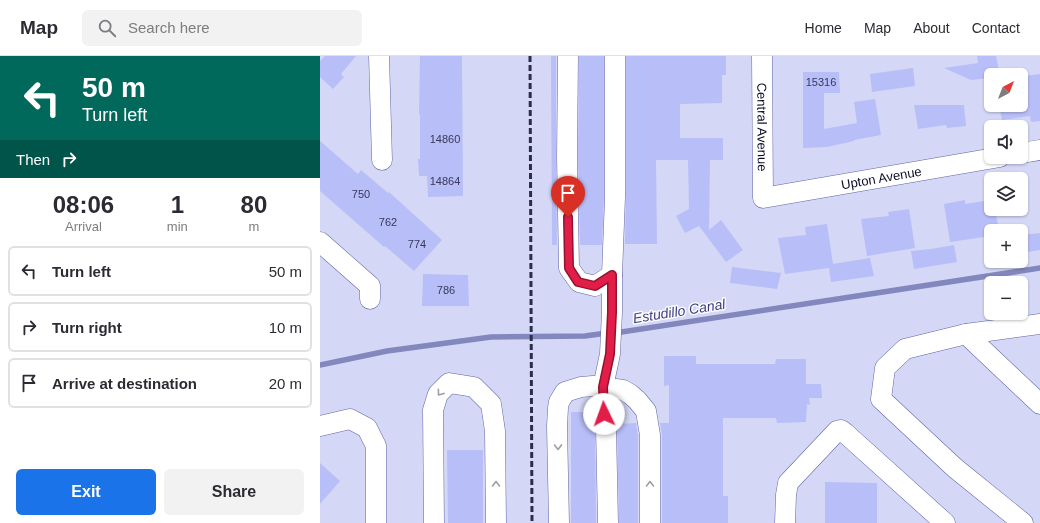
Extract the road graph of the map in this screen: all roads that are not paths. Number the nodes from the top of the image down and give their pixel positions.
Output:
1 (379, 56) edge
2 (568, 56) edge
3 (615, 56) edge
4 (762, 56) edge
5 (1040, 150) edge
6 (1028, 152) edge
7 (382, 160) dead end
8 (984, 160) edge
9 (763, 198) joint
10 (320, 242) edge
11 (612, 275) junction
12 (370, 299) dead end
13 (1040, 324) edge
14 (966, 334) junction
15 (603, 387) junction
16 (1040, 404) edge
17 (320, 426) edge
18 (376, 523) edge
19 (434, 523) edge
20 (496, 523) edge
21 (559, 523) edge
22 (608, 523) edge
23 (650, 523) edge
24 (785, 523) edge
25 (945, 523) edge
26 (1023, 523) edge

1 - 7 street
2 - 11 street
3 - 11 street
4 - 9 street, Central Avenue
5 - 6 street
8 - 9 street, Upton Avenue
10 - 12 street
11 - 15 street
13 - 14 street
14 - 16 street
14 - 26 street
15 -> 21 street
15 - 22 street
23 -> 15 street
17 - 18 street
20 -> 19 street
24 - 25 street

